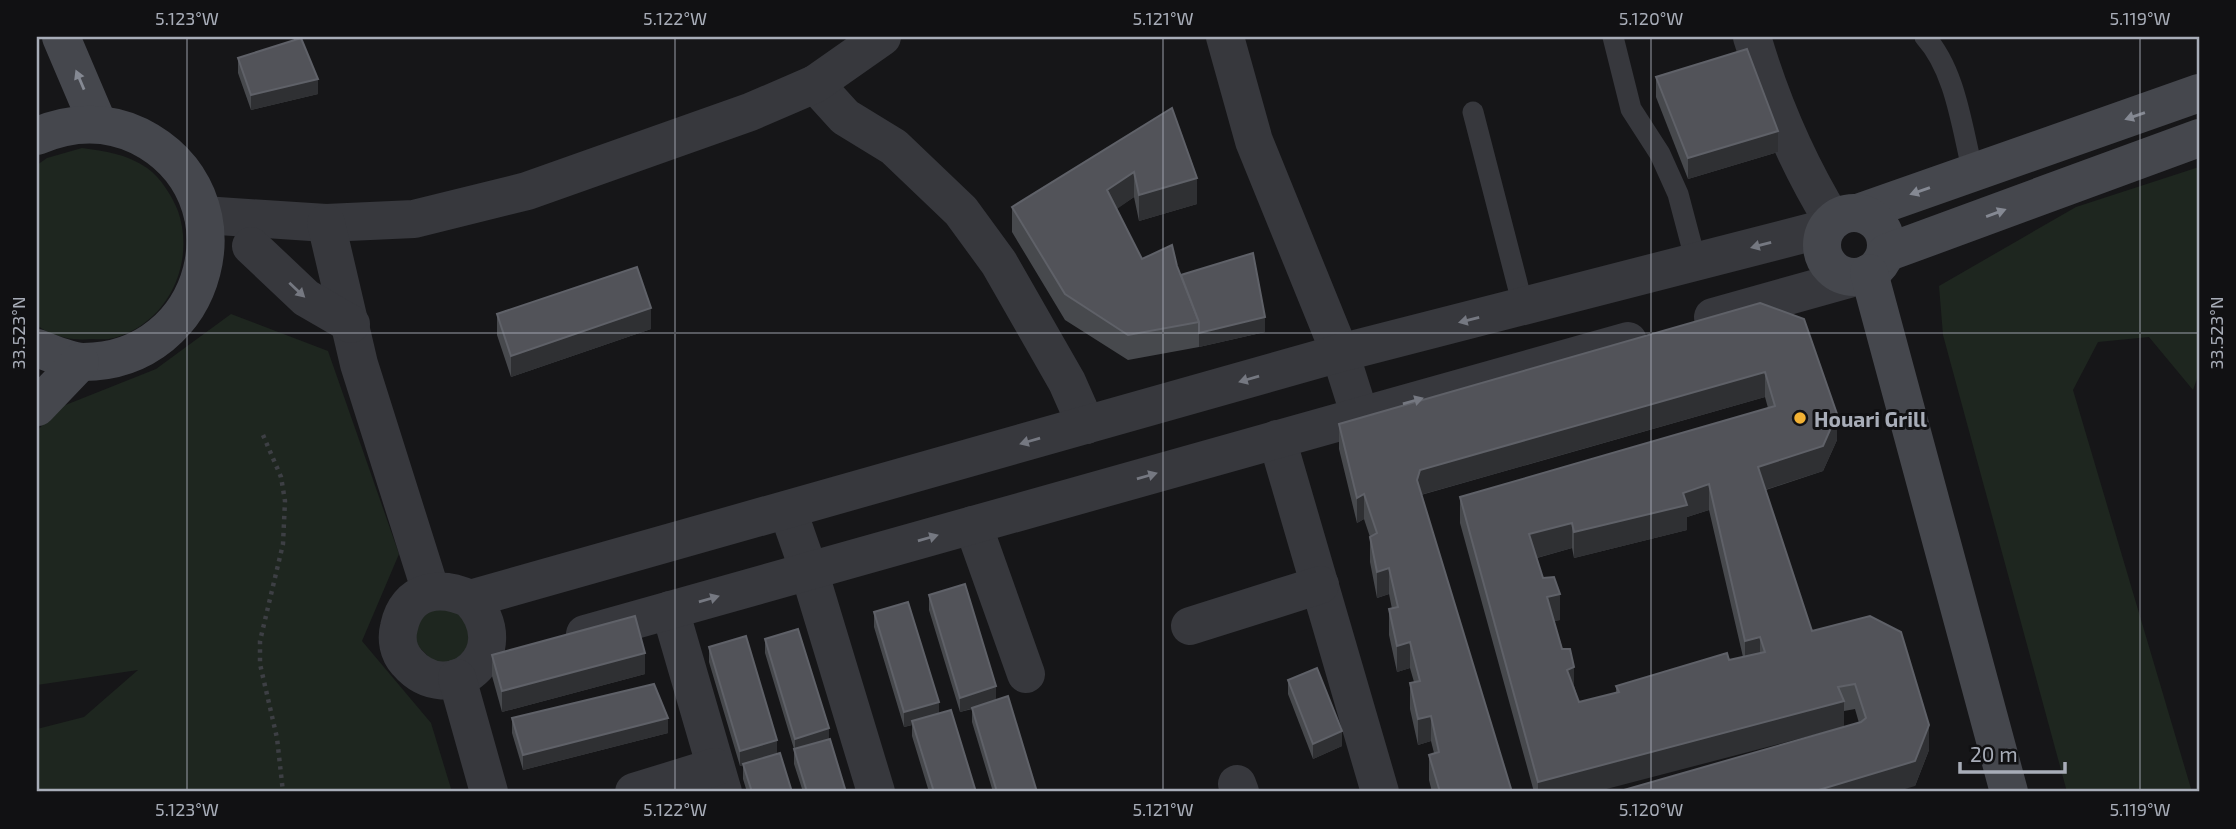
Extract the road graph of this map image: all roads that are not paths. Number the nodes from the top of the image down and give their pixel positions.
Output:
1 (61, 37) edge
2 (881, 37) edge
3 (1226, 37) edge
4 (1613, 37) edge
5 (1752, 37) edge
6 (1926, 37) edge
7 (814, 84) junction
8 (2199, 93) edge
9 (1473, 112) dead end
10 (98, 124) junction
11 (37, 136) edge
12 (2199, 138) edge
13 (1973, 172) junction
14 (203, 215) junction
15 (311, 221) junction
16 (1839, 221) junction
17 (251, 246) junction
18 (1696, 262) junction
19 (1870, 268) junction
20 (202, 276) junction
21 (1523, 306) junction
22 (351, 324) junction
23 (37, 348) edge
24 (1340, 353) junction
25 (80, 362) junction
26 (37, 407) edge
27 (1360, 416) junction
28 (1087, 425) junction
29 (1278, 439) junction
30 (788, 510) junction
31 (973, 525) junction
32 (809, 571) junction
33 (1320, 584) junction
34 (431, 592) junction
35 (470, 599) junction
36 (670, 610) junction
37 (1190, 626) dead end
38 (555, 643) edge
39 (517, 654) edge
40 (467, 671) junction
41 (1026, 674) dead end
42 (719, 780) edge
43 (489, 792) edge
44 (634, 792) edge
45 (876, 792) edge
46 (1380, 792) edge
47 (2009, 792) edge

10 -> 1 street
2 - 7 street
3 - 24 street
4 - 18 lane
5 - 16 street
6 - 13 lane
7 - 15 street
7 - 28 street
8 -> 13 street
9 - 21 lane
10 - 11 street
10 - 14 street
19 -> 12 street
13 -> 16 street
14 - 15 street
14 - 20 street
15 - 17 street
15 - 22 street
16 -> 18 street
16 - 19 street
16 - 19 street
17 - 20 street
17 -> 22 street
18 - 21 street
27 -> 19 street
19 - 47 street
20 - 25 street
21 -> 24 street
22 - 34 street
23 - 25 street
24 - 27 street
24 -> 28 street
25 - 26 street
27 - 29 street
28 -> 30 street
31 -> 29 street
29 - 33 street
30 - 32 street
30 - 35 street
32 -> 31 street
31 - 41 street
36 -> 32 street
32 - 45 street
33 - 37 street
33 - 46 street
34 - 35 street
34 - 40 street
35 - 40 street
36 - 38 street
36 - 42 street
39 - 40 street
40 - 43 street
42 - 44 street

